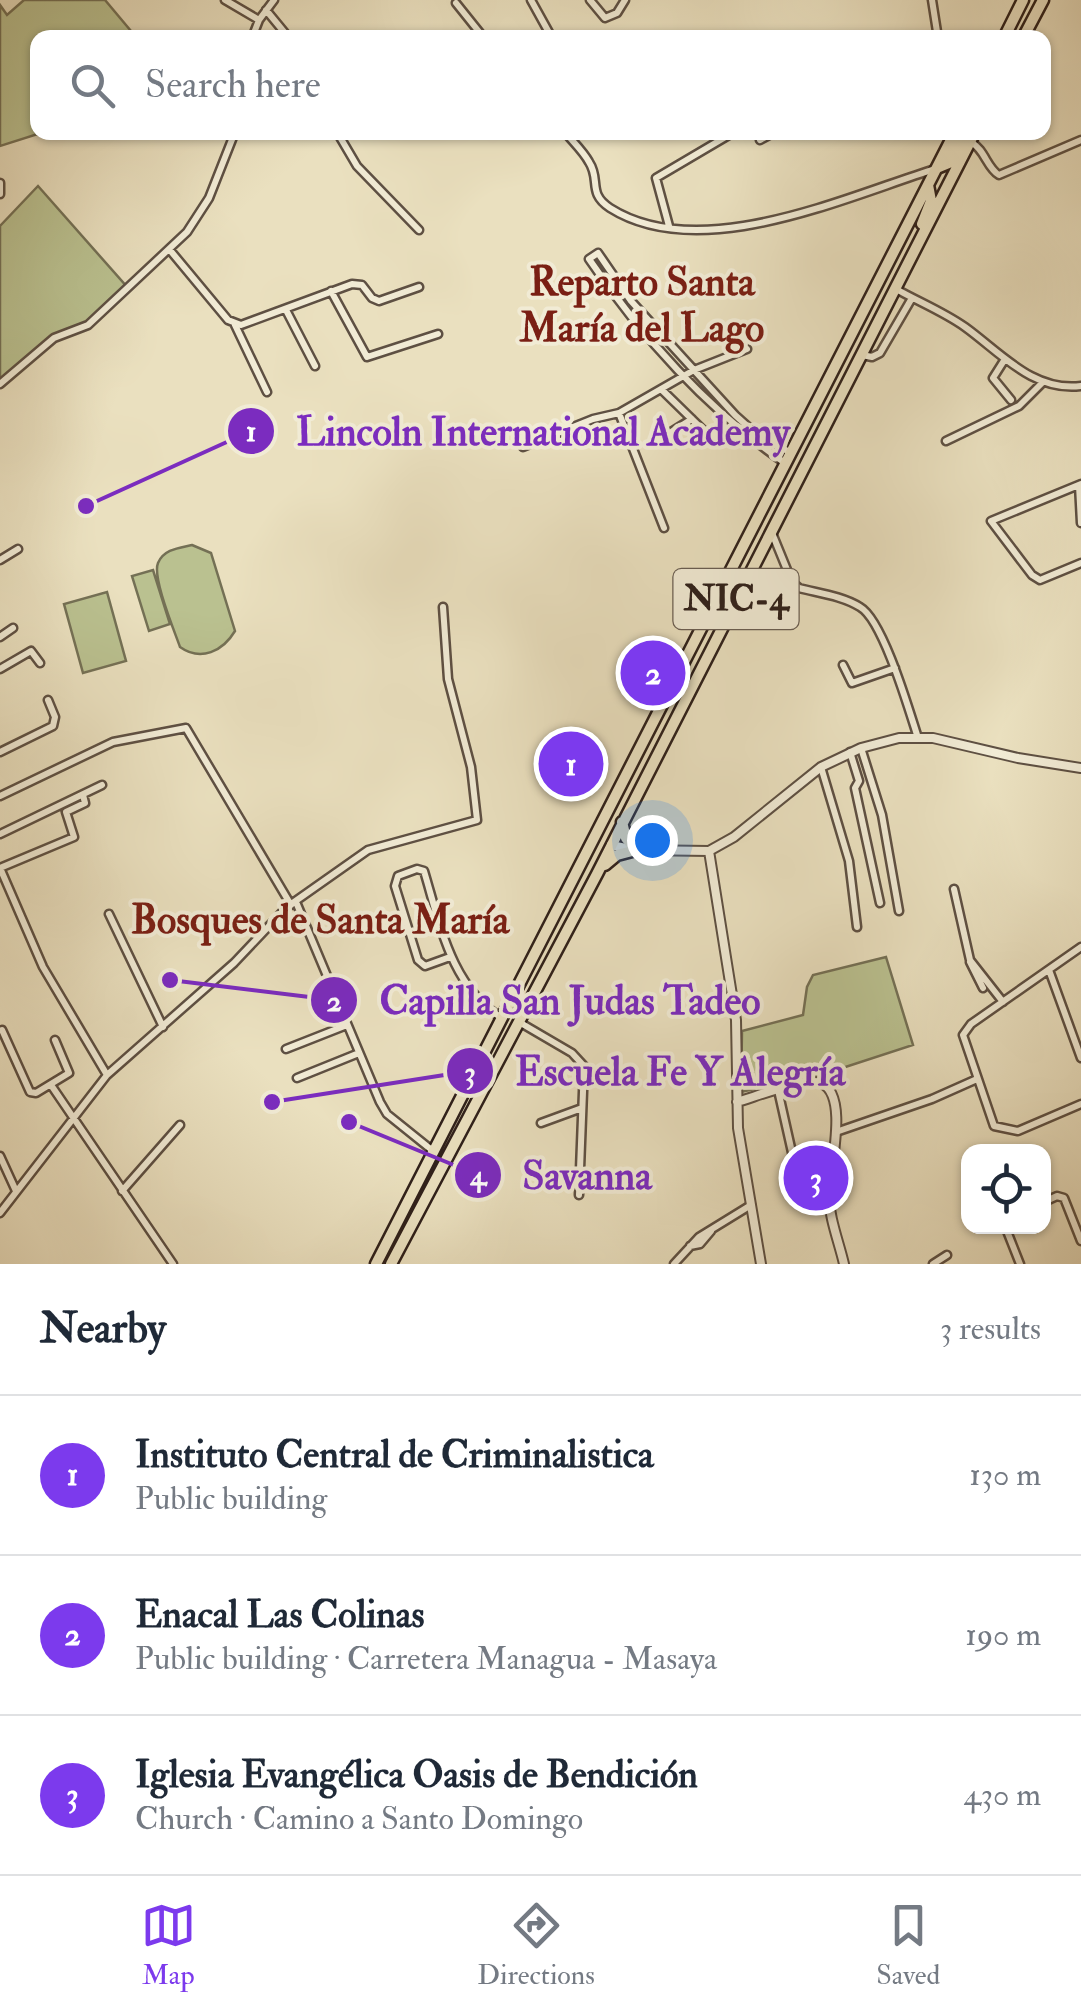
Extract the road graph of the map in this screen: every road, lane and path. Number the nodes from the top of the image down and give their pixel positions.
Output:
1 (224, 0) edge
2 (274, 0) edge
3 (530, 0) edge
4 (590, 0) edge
5 (625, 0) edge
6 (932, 0) edge
7 (1023, 0) edge
8 (1043, 0) edge
9 (456, 4) dead end
10 (266, 10) junction
11 (260, 20) junction
12 (256, 30) edge
13 (282, 30) edge
14 (477, 30) edge
15 (547, 30) edge
16 (937, 30) edge
17 (1008, 30) edge
18 (1027, 30) edge
19 (232, 140) edge
20 (342, 140) edge
21 (571, 140) edge
22 (720, 140) edge
23 (951, 140) edge
24 (968, 140) edge
25 (969, 140) edge
26 (974, 140) edge
27 (1081, 140) edge
28 (936, 168) junction
29 (917, 174) junction
30 (0, 183) edge
31 (928, 185) junction
32 (0, 194) edge
33 (669, 226) junction
34 (419, 230) dead end
35 (169, 249) junction
36 (896, 286) junction
37 (420, 287) dead end
38 (332, 291) junction
39 (912, 298) junction
40 (286, 310) junction
41 (234, 324) junction
42 (856, 329) junction
43 (438, 334) dead end
44 (747, 349) dead end
45 (860, 354) junction
46 (840, 356) junction
47 (1005, 359) junction
48 (315, 366) dead end
49 (694, 370) junction
50 (685, 375) junction
51 (1042, 382) junction
52 (0, 384) edge
53 (1080, 388) edge
54 (661, 389) junction
55 (267, 392) dead end
56 (1011, 400) dead end
57 (619, 413) junction
58 (692, 419) junction
59 (704, 431) dead end
60 (668, 434) dead end
61 (946, 441) dead end
62 (522, 447) dead end
63 (788, 458) junction
64 (1080, 484) edge
65 (1081, 523) edge
66 (664, 528) dead end
67 (771, 532) junction
68 (18, 549) dead end
69 (0, 560) edge
70 (1081, 563) edge
71 (443, 607) dead end
72 (13, 628) dead end
73 (0, 637) edge
74 (40, 663) dead end
75 (842, 665) dead end
76 (894, 668) junction
77 (0, 669) edge
78 (48, 700) dead end
79 (918, 738) junction
80 (861, 748) junction
81 (639, 750) junction
82 (0, 752) edge
83 (850, 752) junction
84 (821, 767) junction
85 (1081, 768) edge
86 (102, 785) dead end
87 (83, 794) junction
88 (0, 796) edge
89 (622, 821) junction
90 (0, 834) edge
91 (611, 845) junction
92 (636, 850) junction
93 (709, 851) junction
94 (0, 868) edge
95 (597, 874) junction
96 (577, 875) junction
97 (954, 889) dead end
98 (293, 903) junction
99 (880, 903) dead end
100 (899, 910) dead end
101 (109, 914) dead end
102 (857, 927) dead end
103 (1081, 946) edge
104 (450, 957) junction
105 (970, 960) junction
106 (1049, 969) junction
107 (983, 988) dead end
108 (1003, 1002) junction
109 (503, 1018) junction
110 (519, 1022) junction
111 (346, 1025) junction
112 (163, 1027) junction
113 (2, 1030) edge
114 (55, 1040) dead end
115 (286, 1049) dead end
116 (359, 1054) junction
117 (1081, 1058) edge
118 (107, 1075) junction
119 (298, 1078) dead end
120 (976, 1079) junction
121 (50, 1085) junction
122 (778, 1090) junction
123 (737, 1102) junction
124 (1081, 1104) edge
125 (582, 1108) junction
126 (74, 1119) junction
127 (541, 1123) dead end
128 (180, 1125) dead end
129 (836, 1132) junction
130 (434, 1151) junction
131 (0, 1156) edge
132 (428, 1163) junction
133 (442, 1168) junction
134 (419, 1181) junction
135 (800, 1188) dead end
136 (432, 1190) junction
137 (122, 1191) junction
138 (16, 1192) junction
139 (579, 1195) dead end
140 (1051, 1200) edge
141 (752, 1204) junction
142 (0, 1213) edge
143 (1008, 1234) edge
144 (1081, 1241) edge
145 (946, 1255) dead end
146 (379, 1261) edge
147 (173, 1264) edge
148 (391, 1264) edge
149 (674, 1264) edge
150 (761, 1264) edge
151 (844, 1264) edge
152 (932, 1264) edge
153 (1020, 1264) edge

1 - 11 street
2 - 10 street
3 - 15 street
4 - 5 street
6 - 16 street
7 - 17 highway
8 - 18 highway
9 - 14 street
10 - 11 street
10 - 13 street
11 - 12 street
19 - 35 street
20 - 34 street
21 - 33 street
22 - 33 street
23 - 28 highway, NIC-4
24 - 28 highway
25 - 36 highway, NIC-4
26 - 27 street
28 - 29 street
28 - 31 highway, NIC-4
29 - 31 street
29 - 33 street
30 - 32 street
31 - 36 highway
31 - 42 highway, NIC-4
35 - 41 street
35 - 52 street
36 - 39 street
36 - 45 highway, NIC-4
37 - 38 street
38 - 40 street
38 - 43 street
39 - 45 street
39 - 47 street
40 - 41 street
40 - 48 street
41 - 55 street
42 - 45 highway
42 - 46 highway, NIC-4
44 - 49 street
45 - 46 highway
45 - 67 highway, NIC-4
46 - 63 highway, NIC-4
47 - 51 street
47 - 56 street
49 - 50 street
49 - 50 street
49 - 63 street
50 - 54 street
50 - 63 street
51 - 53 street
51 - 61 street
54 - 57 street
54 - 58 street
57 - 62 street
57 - 66 street
58 - 59 street
58 - 60 street
63 - 81 highway, NIC-4
64 - 65 street
64 - 70 street
67 - 76 street
67 - 89 highway, NIC-4
68 - 69 street
71 - 98 street
72 - 73 street
74 - 77 street
75 - 76 street
76 - 79 street
78 - 82 street
79 - 80 street
79 - 85 street
80 - 83 street
80 - 100 street
81 - 91 highway
81 - 96 highway, NIC-4
83 - 84 street
83 - 99 street
84 - 93 street
84 - 102 street
86 - 87 street
87 - 90 street
87 - 94 street
88 - 98 street
89 - 91 highway, NIC-4
89 - 92 highway
91 - 92 street
91 - 95 highway, NIC-4
91 - 96 highway
92 - 93 street
92 - 95 highway
93 - 123 street
94 - 118 street
95 - 110 highway, NIC-4
96 - 109 highway, NIC-4
97 - 105 street
98 - 111 street
98 - 112 street
101 - 112 street
103 - 106 street
104 - 104 street
104 - 109 street
105 - 107 street
105 - 108 street
106 - 108 street
106 - 117 street
108 - 120 street
109 - 130 highway, NIC-4
110 - 125 street
110 - 133 highway, NIC-4
111 - 115 street
111 - 116 street
112 - 118 street
113 - 121 street
114 - 121 street
116 - 119 street
116 - 130 street
118 - 126 street
120 - 124 street
120 - 129 street
121 - 126 street
122 - 123 street
122 - 129 street
122 - 135 street
123 - 141 street
125 - 127 street
125 - 139 street
126 - 137 street
126 - 138 street
128 - 137 street
129 - 151 street
130 - 132 highway, NIC-4
131 - 138 street
132 - 133 highway
132 - 134 highway, NIC-4
133 - 136 highway, NIC-4
134 - 136 highway
134 - 146 highway, NIC-4
136 - 148 highway, NIC-4
137 - 147 street
138 - 142 street
140 - 144 street
141 - 149 street
141 - 150 street
143 - 153 street
145 - 152 street

